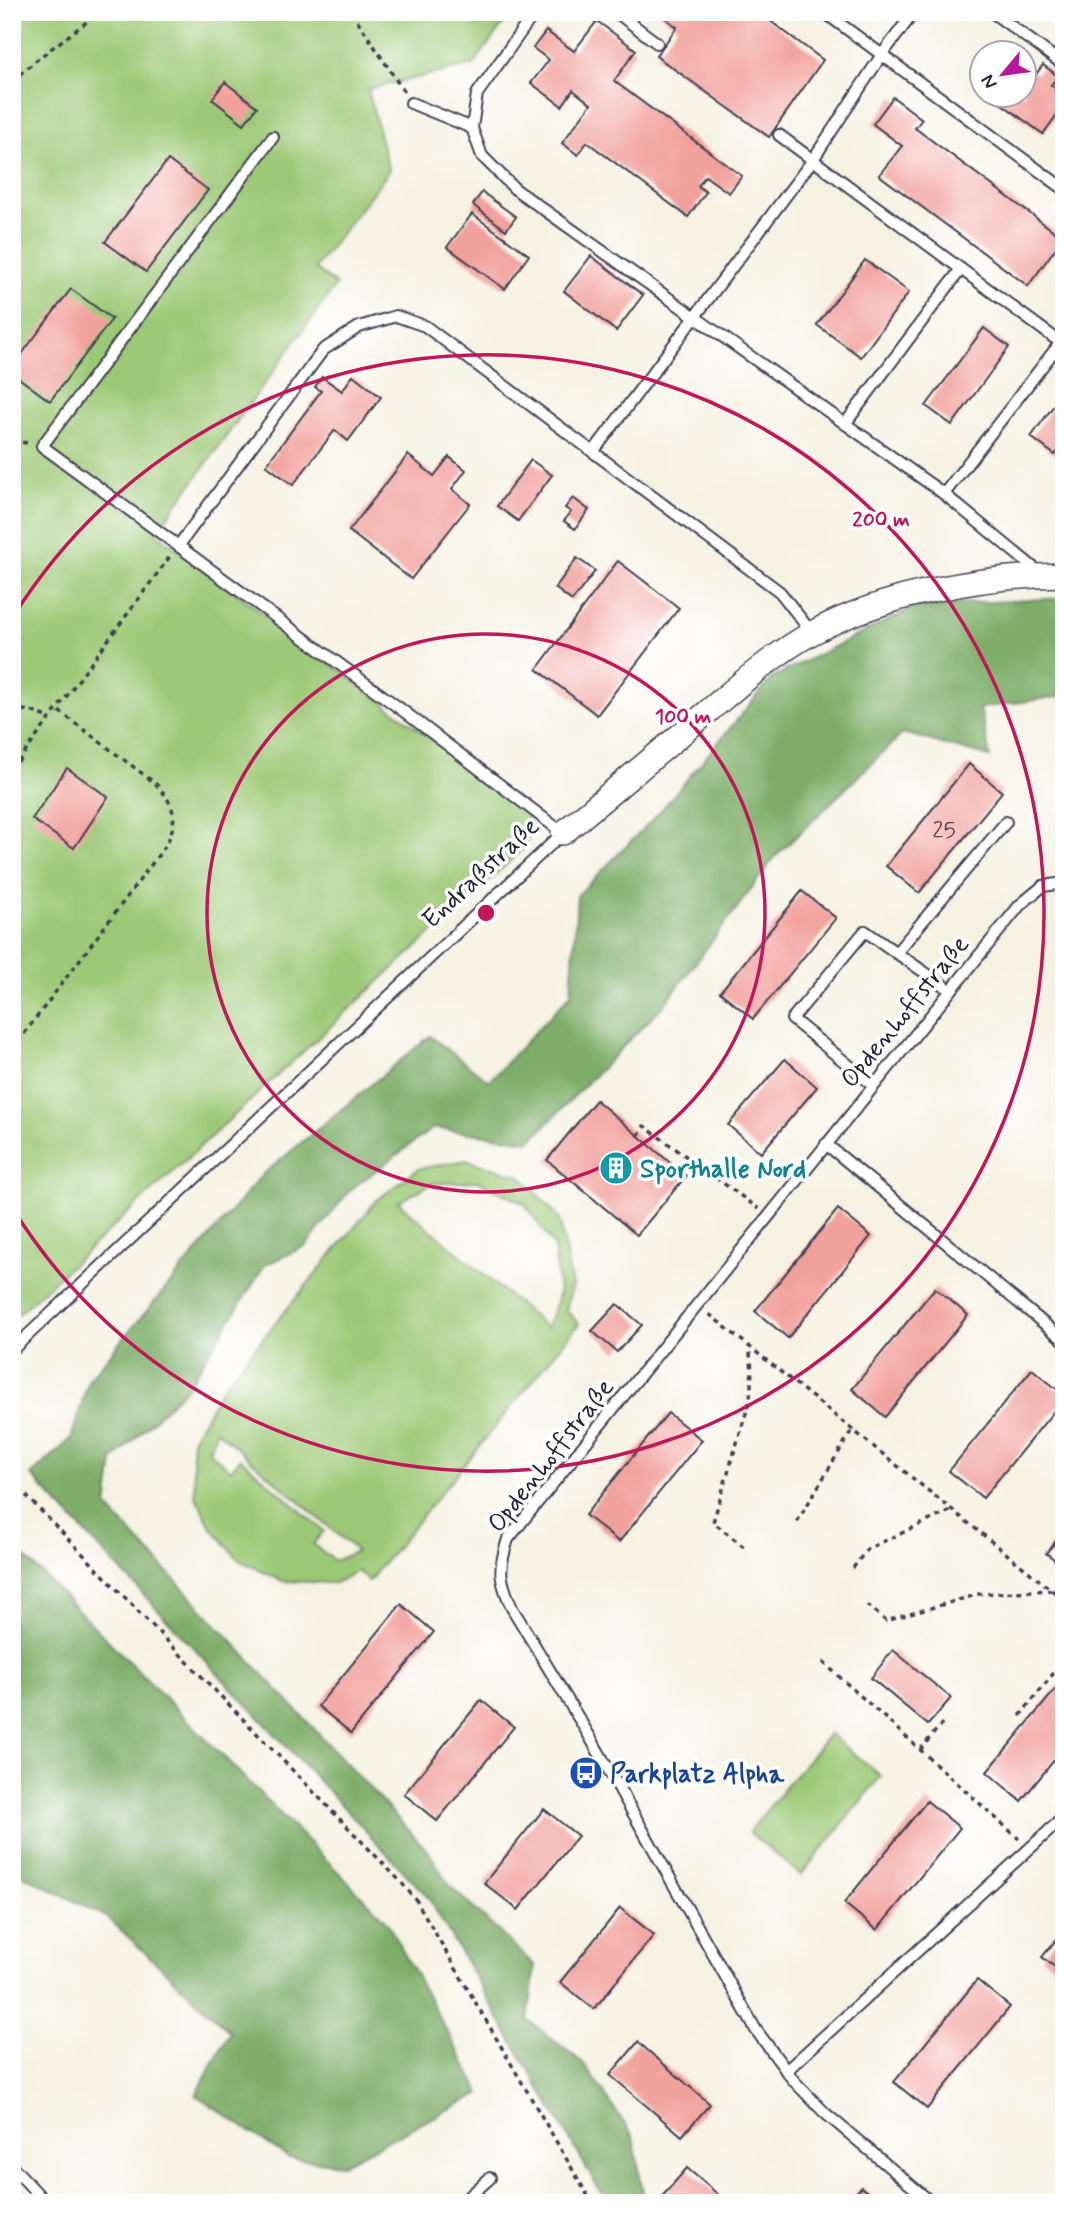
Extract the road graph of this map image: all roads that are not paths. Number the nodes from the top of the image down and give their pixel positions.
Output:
1 (536, 12) edge
2 (615, 12) edge
3 (824, 12) edge
4 (914, 12) edge
5 (992, 12) edge
6 (657, 43) dead end
7 (881, 56) junction
8 (1064, 65) edge
9 (411, 103) road end
10 (472, 128) junction
11 (779, 135) dead end
12 (274, 137) dead end
13 (812, 160) junction
14 (1064, 189) edge
15 (961, 270) junction
16 (694, 319) junction
17 (1063, 342) edge
18 (845, 424) junction
19 (593, 452) junction
20 (944, 494) junction
21 (179, 545) junction
22 (1053, 575) edge
23 (812, 633) junction
24 (1006, 822) dead end
25 (563, 833) junction
26 (1064, 883) edge
27 (896, 953) junction
28 (950, 990) junction
29 (873, 1085) junction
30 (826, 1144) junction
31 (1064, 1340) edge
32 (12, 1350) edge
33 (1064, 1817) edge
34 (786, 2071) junction
35 (12, 2166) edge
36 (490, 2178) dead end
37 (46, 2203) edge
38 (462, 2203) edge
39 (932, 2203) edge

1 - 10 lane
2 - 6 lane
3 - 7 lane
4 - 7 lane
5 - 8 lane
7 - 13 lane
7 - 14 lane
9 - 10 lane
10 - 16 lane
11 - 13 lane
12 - 21 lane
13 - 15 lane
13 - 16 lane
15 - 17 lane
15 - 18 lane
16 - 18 lane
16 - 19 lane
17 - 20 lane
18 - 20 lane
19 - 21 lane
19 - 23 lane
20 - 22 lane
21 - 25 lane
22 - 23 street, Endraßstraße
23 - 25 street, Endraßstraße
24 - 27 lane
25 - 32 lane, Endraßstraße
26 - 28 lane, Opdenhoffstraße
27 - 28 lane
27 - 29 lane
28 - 29 lane, Opdenhoffstraße
29 - 30 lane, Opdenhoffstraße
30 - 31 lane
30 - 34 lane, Opdenhoffstraße
33 - 34 lane
34 - 39 lane, Opdenhoffstraße
35 - 37 lane
36 - 38 lane

